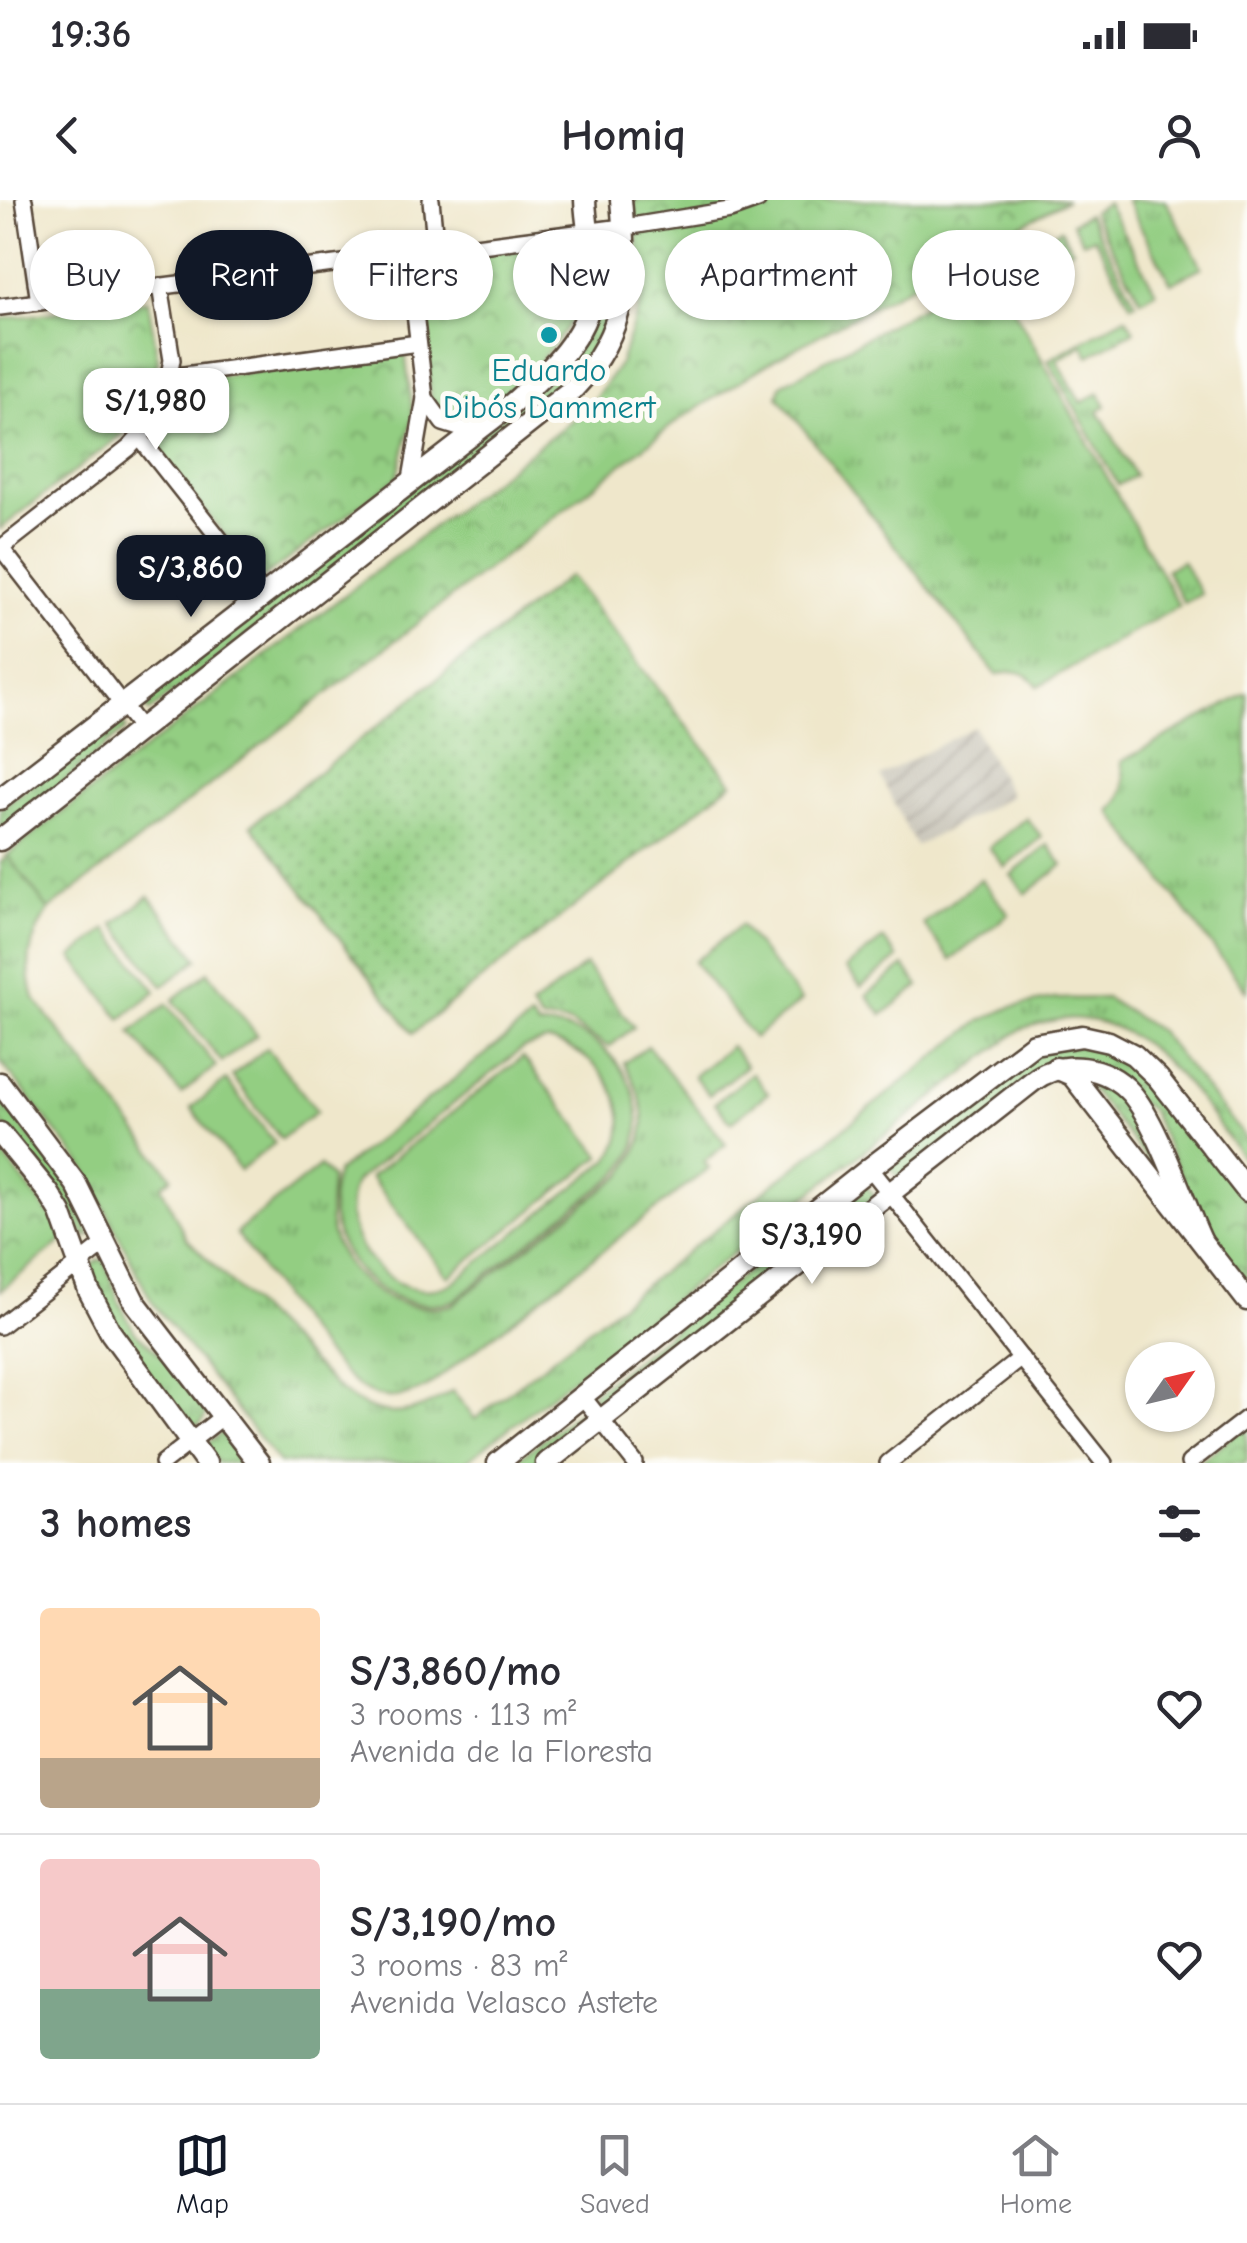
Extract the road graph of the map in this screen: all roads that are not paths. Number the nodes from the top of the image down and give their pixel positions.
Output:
1 (24, 200) edge
2 (431, 200) edge
3 (584, 200) edge
4 (621, 200) edge
5 (758, 200) edge
6 (623, 226) junction
7 (434, 230) edge
8 (586, 230) edge
9 (593, 230) edge
10 (30, 238) edge
11 (333, 264) edge
12 (160, 286) junction
13 (155, 287) edge
14 (30, 303) edge
15 (0, 307) edge
16 (416, 320) edge
17 (585, 320) edge
18 (418, 342) junction
19 (170, 378) junction
20 (425, 398) junction
21 (472, 432) junction
22 (140, 438) junction
23 (411, 479) junction
24 (0, 549) edge
25 (264, 595) junction
26 (122, 704) junction
27 (142, 730) junction
28 (0, 799) edge
29 (0, 840) edge
30 (1054, 1068) junction
31 (0, 1083) edge
32 (0, 1133) edge
33 (870, 1168) junction
34 (1247, 1190) edge
35 (891, 1194) junction
36 (1200, 1240) junction
37 (106, 1242) junction
38 (78, 1264) junction
39 (1247, 1300) edge
40 (0, 1326) edge
41 (1021, 1358) junction
42 (582, 1396) junction
43 (222, 1417) junction
44 (1247, 1418) edge
45 (601, 1420) junction
46 (190, 1442) junction
47 (163, 1463) edge
48 (206, 1463) edge
49 (259, 1463) edge
50 (498, 1463) edge
51 (546, 1463) edge
52 (635, 1463) edge
53 (888, 1463) edge
54 (1104, 1463) edge
55 (1189, 1463) edge

1 - 10 street
2 - 7 street
3 - 8 main road
4 - 6 main road
5 - 6 street
6 - 9 street
6 - 27 main road
11 - 12 street
12 - 13 street
12 - 19 street
14 - 15 street
16 - 18 street
17 - 21 main road
18 - 19 street
18 - 20 street
19 - 22 street
20 - 21 street
20 - 23 street
21 - 23 main road
22 - 24 street
22 - 25 street
23 - 25 main road
24 - 26 street
25 - 26 main road
26 - 27 street
26 - 28 main road
27 - 29 main road
30 - 35 main road
30 - 36 main road
30 - 36 main road
31 - 37 main road
32 - 38 main road
33 - 34 main road
33 - 35 street
33 - 42 main road
35 - 41 street
35 - 45 main road
36 - 39 main road
37 - 38 street
37 - 43 main road
38 - 40 street
38 - 46 main road
41 - 53 street
41 - 54 street
42 - 45 street
42 - 50 main road
43 - 46 street
43 - 49 main road
44 - 55 street
45 - 51 main road
45 - 52 street
46 - 47 street
46 - 48 main road

